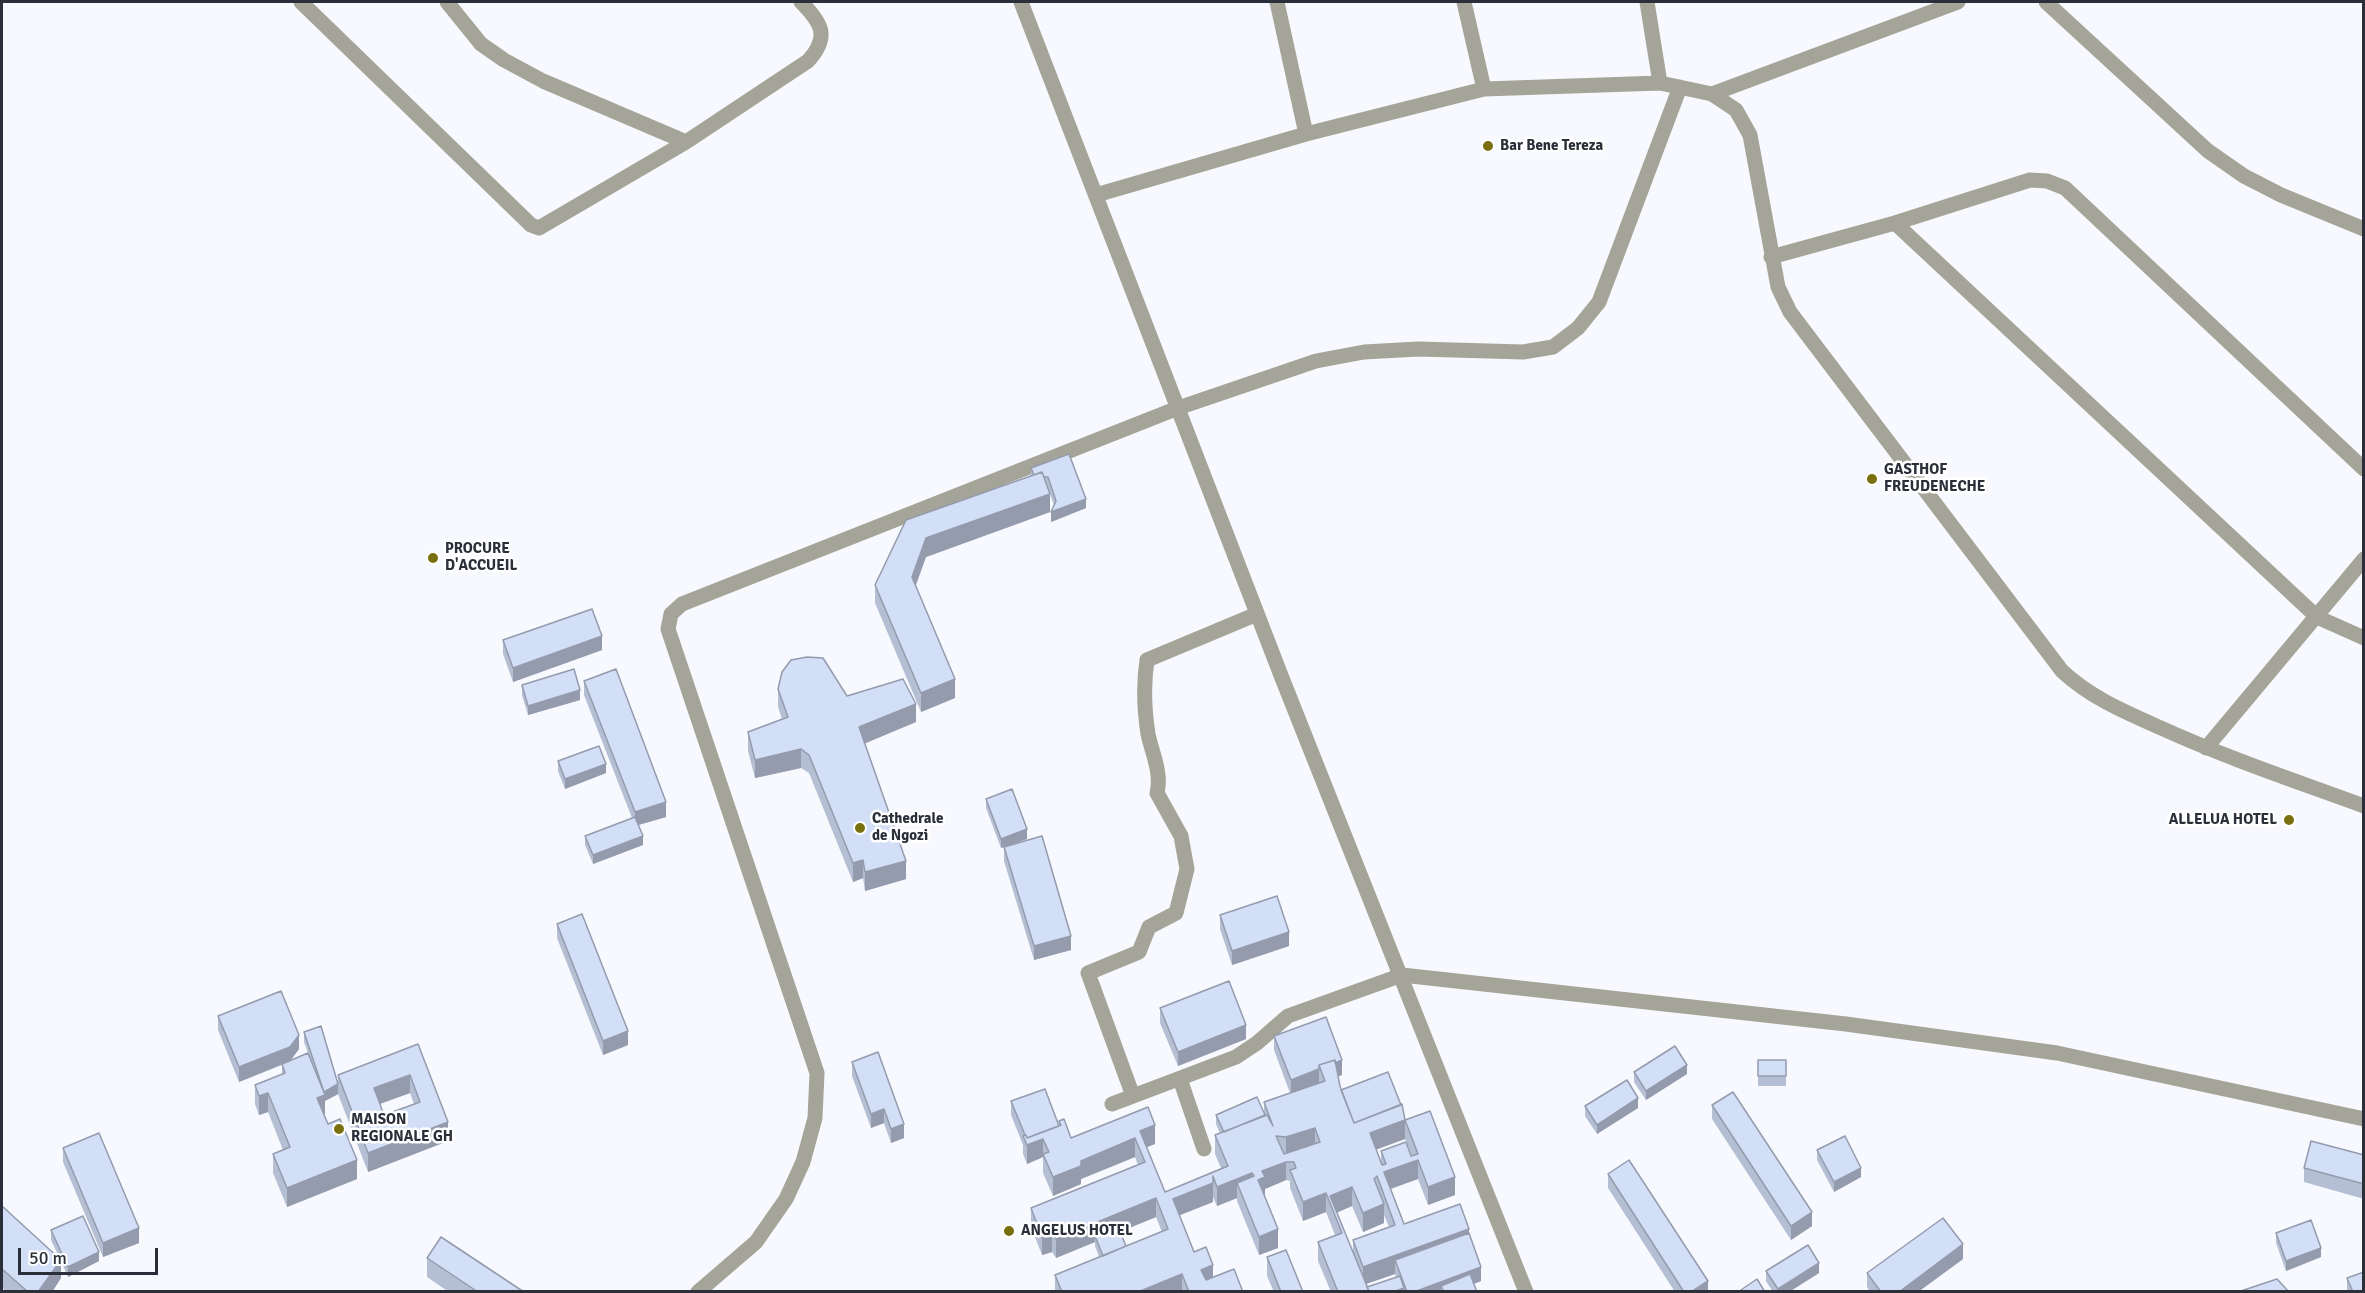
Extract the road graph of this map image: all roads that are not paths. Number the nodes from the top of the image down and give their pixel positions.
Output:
1 (301, 2) edge
2 (447, 2) edge
3 (801, 2) edge
4 (1022, 2) edge
5 (1277, 2) edge
6 (1464, 2) edge
7 (1647, 2) edge
8 (1958, 2) edge
9 (2046, 2) edge
10 (1660, 83) junction
11 (1680, 87) junction
12 (1484, 89) junction
13 (1712, 94) junction
14 (1306, 134) junction
15 (686, 142) junction
16 (1096, 195) junction
17 (1894, 223) junction
18 (2364, 229) edge
19 (1771, 257) junction
20 (1178, 408) junction
21 (2364, 468) edge
22 (2364, 559) edge
23 (1257, 614) junction
24 (2317, 617) junction
25 (2364, 638) edge
26 (2206, 748) junction
27 (2364, 806) edge
28 (1402, 975) junction
29 (1180, 1079) junction
30 (1133, 1096) junction
31 (1112, 1104) dead end
32 (2364, 1119) edge
33 (1204, 1149) dead end
34 (698, 1292) edge
35 (1526, 1292) edge

1 - 15 street
2 - 15 street
3 - 15 street
4 - 16 street
5 - 14 street
6 - 12 street
7 - 10 street
8 - 13 street
9 - 18 street
10 - 11 street
10 - 12 street
11 - 13 street
11 - 20 street
12 - 14 street
13 - 19 street
14 - 16 street
16 - 20 street
17 - 19 street
17 - 21 street
17 - 24 street
19 - 26 street
20 - 23 street
20 - 34 street
22 - 24 street
23 - 28 street
23 - 30 street
24 - 25 street
24 - 26 street
26 - 27 street
28 - 29 street
28 - 32 street
28 - 35 street
29 - 30 street
29 - 33 street
30 - 31 street

